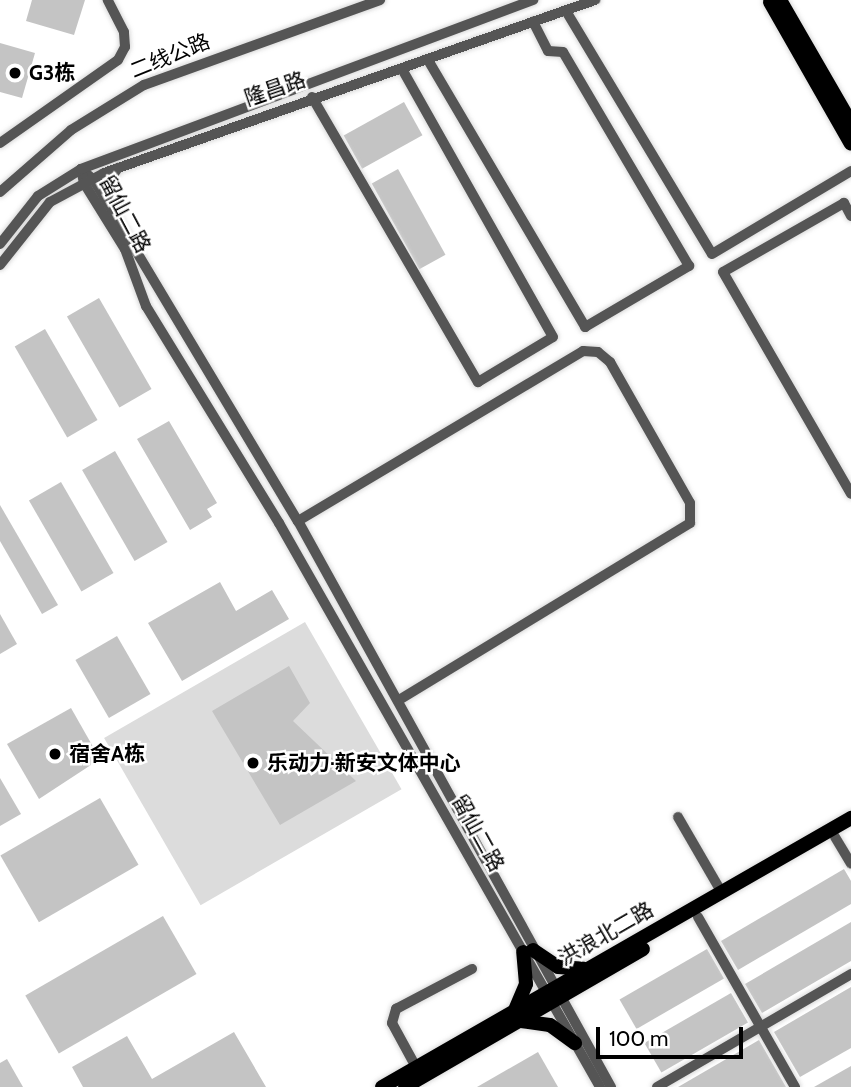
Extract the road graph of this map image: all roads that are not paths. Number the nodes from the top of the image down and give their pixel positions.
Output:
1 (108, 0) edge
2 (380, 0) edge
3 (533, 0) edge
4 (595, 0) edge
5 (773, 1) edge
6 (566, 11) junction
7 (533, 22) junction
8 (428, 60) junction
9 (402, 69) junction
10 (312, 97) junction
11 (851, 123) edge
12 (0, 143) edge
13 (851, 144) edge
14 (118, 167) junction
15 (81, 169) junction
16 (851, 171) edge
17 (88, 181) junction
18 (0, 192) edge
19 (110, 207) junction
20 (851, 216) edge
21 (0, 244) edge
22 (0, 265) edge
23 (160, 291) junction
24 (144, 299) junction
25 (851, 494) edge
26 (298, 521) junction
27 (400, 699) junction
28 (678, 817) dead end
29 (851, 818) edge
30 (851, 828) edge
31 (835, 837) junction
32 (851, 864) edge
33 (722, 892) junction
34 (698, 917) junction
35 (528, 951) junction
36 (472, 969) dead end
37 (589, 969) junction
38 (851, 974) edge
39 (553, 995) junction
40 (517, 1016) junction
41 (761, 1027) junction
42 (575, 1043) junction
43 (416, 1068) junction
44 (382, 1087) edge
45 (405, 1087) edge
46 (600, 1087) edge
47 (611, 1087) edge
48 (657, 1087) edge
49 (795, 1087) edge

1 - 12 street
2 - 18 street, 二线公路
3 - 15 street, 隆昌路
4 - 6 street, 隆昌路
5 - 11 main road
5 - 13 main road
6 - 7 street, 隆昌路
6 - 16 street
7 - 8 street, 隆昌路
7 - 8 street
8 - 9 street, 隆昌路
9 - 10 street, 隆昌路
9 - 10 street
10 - 14 street, 隆昌路
14 - 17 street, 隆昌路
14 - 19 street
15 - 17 street, 留仙二路
15 - 21 street, 隆昌路
17 - 19 street, 留仙二路
17 - 22 street, 隆昌路
17 - 24 street, 留仙二路
19 - 23 street, 留仙二路
20 - 25 street
23 - 24 street
23 - 26 street, 留仙二路
24 - 35 street, 留仙二路
26 - 27 street, 留仙二路
26 - 27 street
27 - 35 street, 留仙二路
28 - 33 street
29 - 33 main road, 洪浪北二路
30 - 31 main road, 洪浪北二路
31 - 32 street
31 - 34 main road, 洪浪北二路
33 - 37 main road, 洪浪北二路
34 - 39 main road, 洪浪北二路
34 - 41 street
35 - 37 main road
35 - 39 street, 留仙二路
35 - 40 main road
36 - 43 street
37 - 39 main road, 洪浪北二路
38 - 41 street
39 - 40 main road, 洪浪北二路
39 - 42 street, 留仙二路
39 - 47 street, 留仙二路
40 - 42 main road
40 - 43 main road, 洪浪北二路
40 - 45 main road, 洪浪北二路
41 - 48 street
41 - 49 street
42 - 46 street, 留仙二路
43 - 44 main road, 洪浪北二路

